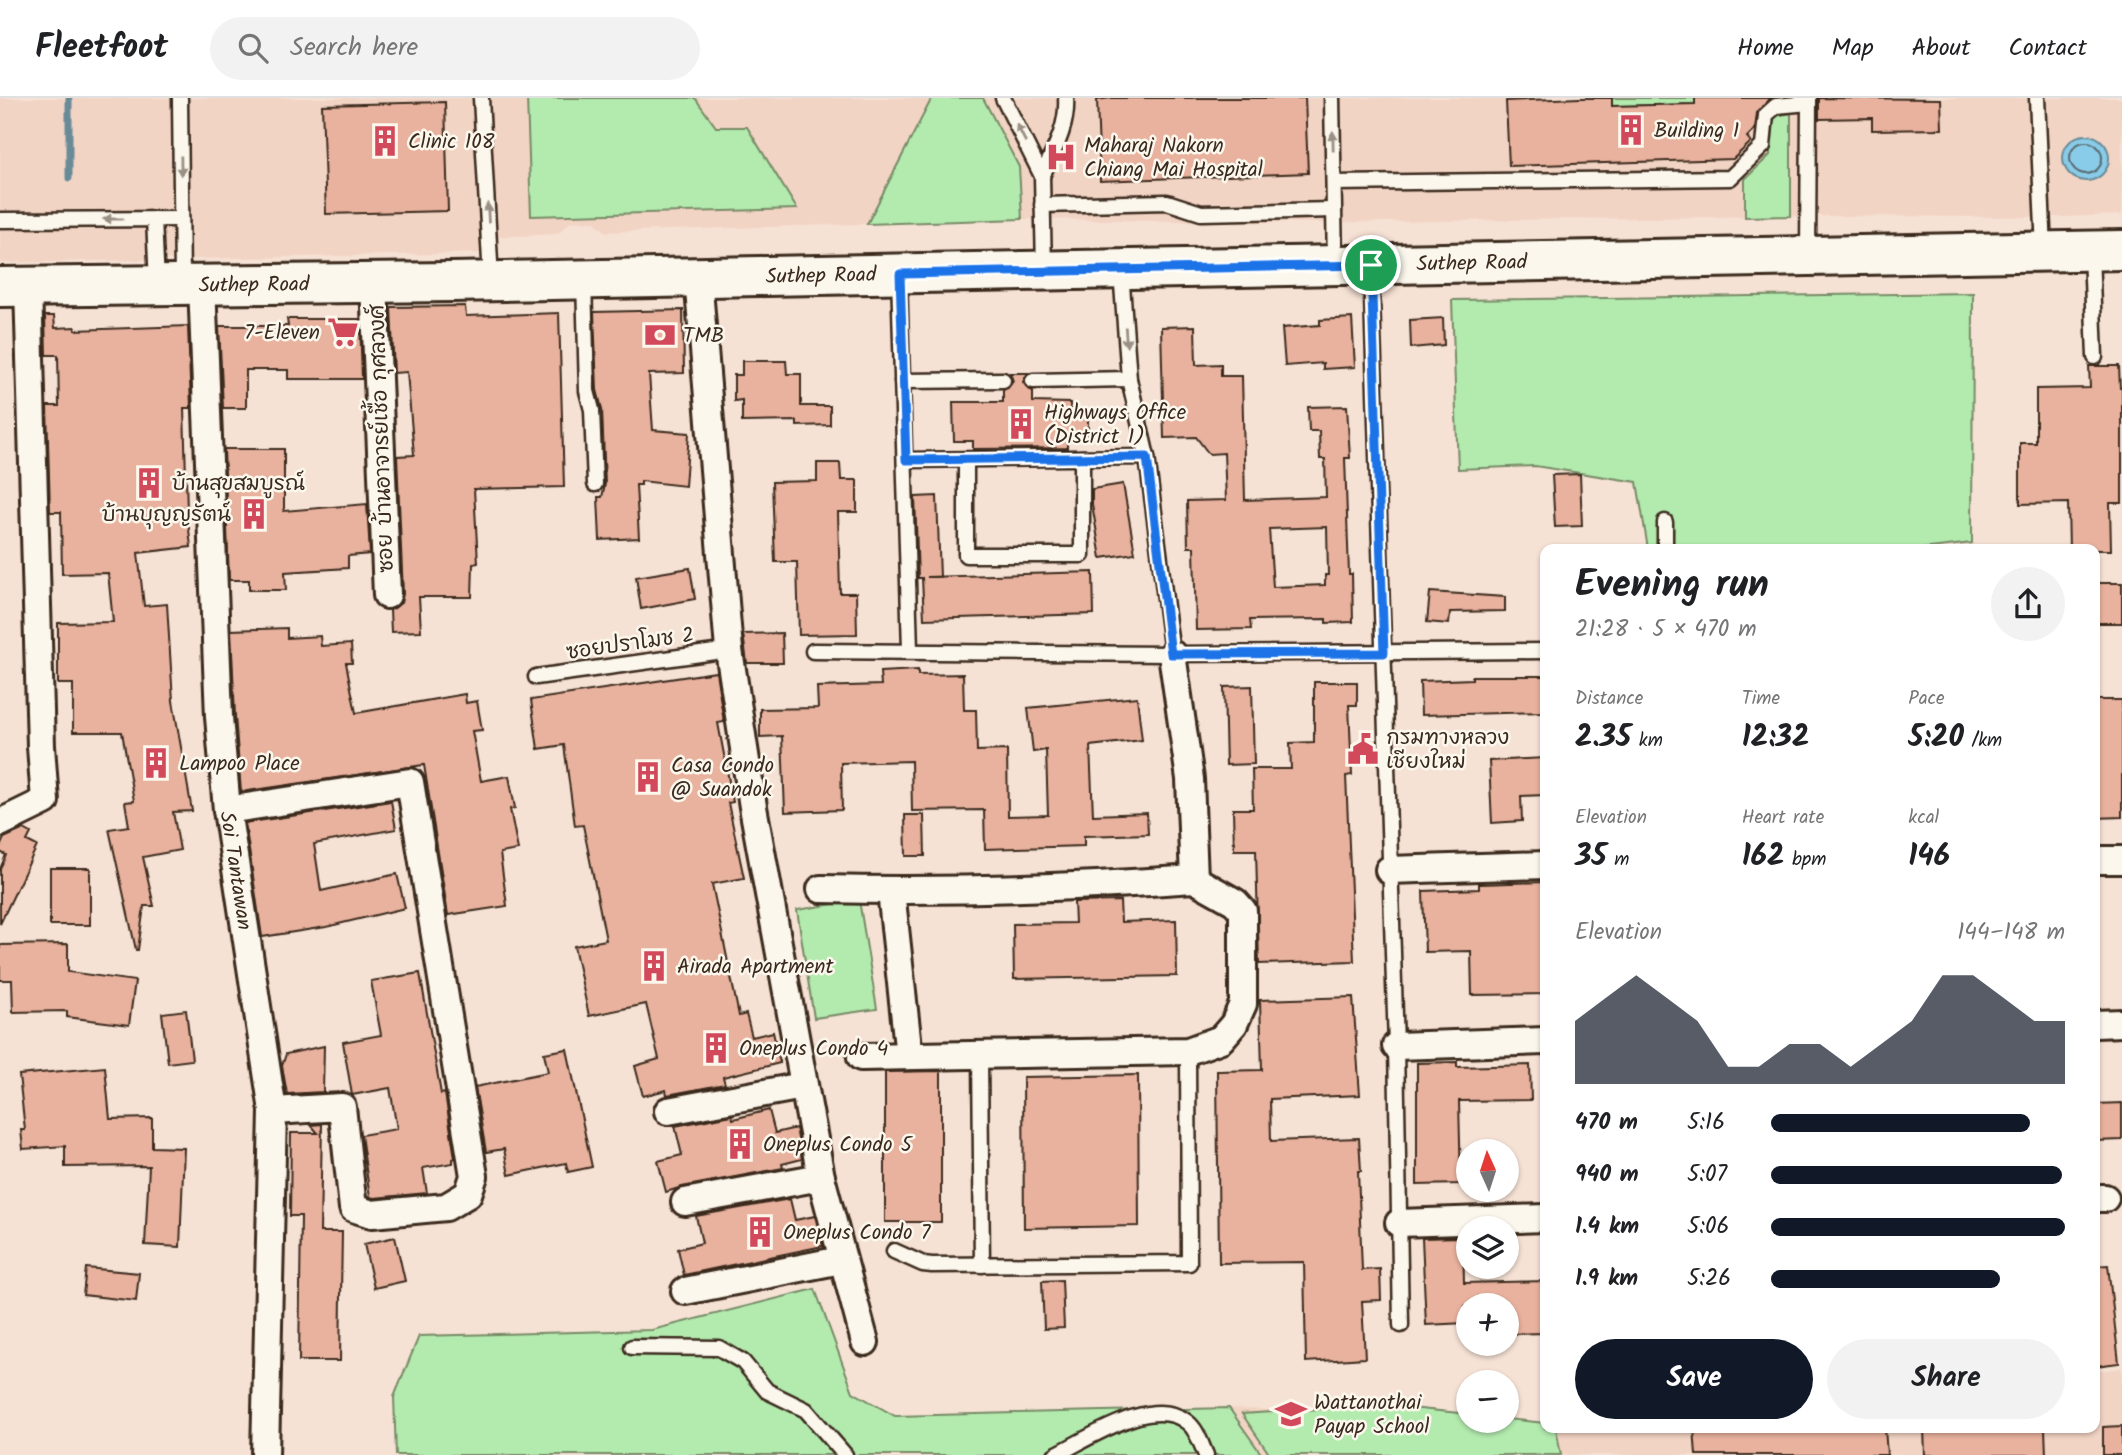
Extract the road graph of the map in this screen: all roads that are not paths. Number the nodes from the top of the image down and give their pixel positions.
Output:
1 (180, 98) edge
2 (481, 98) edge
3 (1003, 98) edge
4 (1066, 98) edge
5 (1332, 98) edge
6 (2037, 98) edge
7 (1809, 100) edge
8 (1042, 176) junction
9 (1334, 183) junction
10 (1042, 205) junction
11 (1334, 210) junction
12 (154, 219) junction
13 (181, 219) junction
14 (0, 220) edge
15 (2044, 253) junction
16 (2110, 253) edge
17 (1808, 257) junction
18 (1353, 265) junction
19 (1121, 269) junction
20 (1044, 271) junction
21 (900, 274) junction
22 (698, 277) junction
23 (584, 279) junction
24 (491, 281) junction
25 (374, 283) junction
26 (181, 285) junction
27 (14, 286) edge
28 (2095, 357) dead end
29 (1129, 379) junction
30 (1003, 380) dead end
31 (902, 381) junction
32 (1033, 381) dead end
33 (1147, 457) junction
34 (1082, 458) junction
35 (906, 460) junction
36 (966, 460) junction
37 (596, 484) dead end
38 (1665, 522) dead end
39 (1665, 544) edge
40 (387, 595) dead end
41 (729, 650) junction
42 (813, 650) dead end
43 (910, 650) junction
44 (1540, 652) edge
45 (1384, 653) junction
46 (1171, 654) junction
47 (536, 677) dead end
48 (227, 810) junction
49 (0, 823) edge
50 (2100, 860) edge
51 (2122, 860) edge
52 (1540, 865) edge
53 (1389, 870) junction
54 (1194, 879) junction
55 (821, 889) dead end
56 (891, 891) junction
57 (2122, 1023) edge
58 (2100, 1024) edge
59 (1540, 1041) edge
60 (1396, 1046) junction
61 (1188, 1051) junction
62 (861, 1056) dead end
63 (909, 1056) junction
64 (980, 1056) junction
65 (803, 1086) junction
66 (273, 1111) junction
67 (668, 1111) dead end
68 (821, 1177) junction
69 (685, 1202) dead end
70 (1540, 1218) edge
71 (1399, 1223) junction
72 (894, 1251) dead end
73 (841, 1260) junction
74 (982, 1265) junction
75 (685, 1291) dead end
76 (1401, 1325) dead end
77 (865, 1342) dead end
78 (632, 1347) dead end
79 (265, 1455) edge
80 (845, 1455) edge
81 (1055, 1455) edge
82 (1206, 1455) edge

1 -> 13 lane
24 -> 2 lane
8 -> 3 lane
4 - 8 lane
9 -> 5 lane
6 - 15 lane
7 - 9 lane
7 - 17 lane
8 - 10 lane
9 - 11 lane
10 - 11 lane
10 - 20 lane
11 - 18 lane
12 - 13 lane
12 -> 14 lane
12 - 26 lane
13 - 26 lane
15 - 16 main road, Suthep Road
15 - 17 main road, Suthep Road
16 - 28 lane
17 - 18 main road, Suthep Road
18 - 19 main road, Suthep Road
18 - 45 lane
19 - 20 main road, Suthep Road
19 -> 29 lane
20 - 21 main road, Suthep Road
21 - 22 main road, Suthep Road
21 - 31 lane
22 - 23 main road, Suthep Road
22 - 41 street
23 - 24 main road, Suthep Road
23 - 37 lane
24 - 25 main road, Suthep Road
25 - 26 main road, Suthep Road
25 - 40 street, ซอย บ้านอาจารย์เชื้อ กุศลวงศ์
26 - 27 main road, Suthep Road
26 - 48 street, Soi Tantawan
27 - 49 street
29 - 32 lane
29 - 33 lane
30 - 31 lane
31 - 35 lane
33 - 34 lane
33 - 46 lane
34 - 36 lane
34 - 36 lane
35 - 36 lane
35 - 43 lane
38 - 39 lane
41 - 47 lane, ซอยปราโมช 2
41 - 65 street
42 - 43 lane
43 - 46 lane
44 - 45 lane
45 - 46 lane
45 - 53 lane
46 - 54 street
48 - 66 street, Soi Tantawan
48 - 66 street
50 - 51 street
52 - 53 street
53 - 60 lane
54 - 56 street
54 - 61 street
55 - 56 street
56 - 63 street
57 - 58 street
59 - 60 street
60 - 71 lane
61 - 64 street
61 - 74 lane
62 - 63 street
63 - 64 street
64 - 74 lane
65 - 67 street
65 - 68 street
66 - 79 street, Soi Tantawan
68 - 69 street
68 - 73 street
70 - 71 street
71 - 76 lane
72 - 74 lane
73 - 75 street
73 - 77 street
78 - 80 lane
81 - 82 lane

